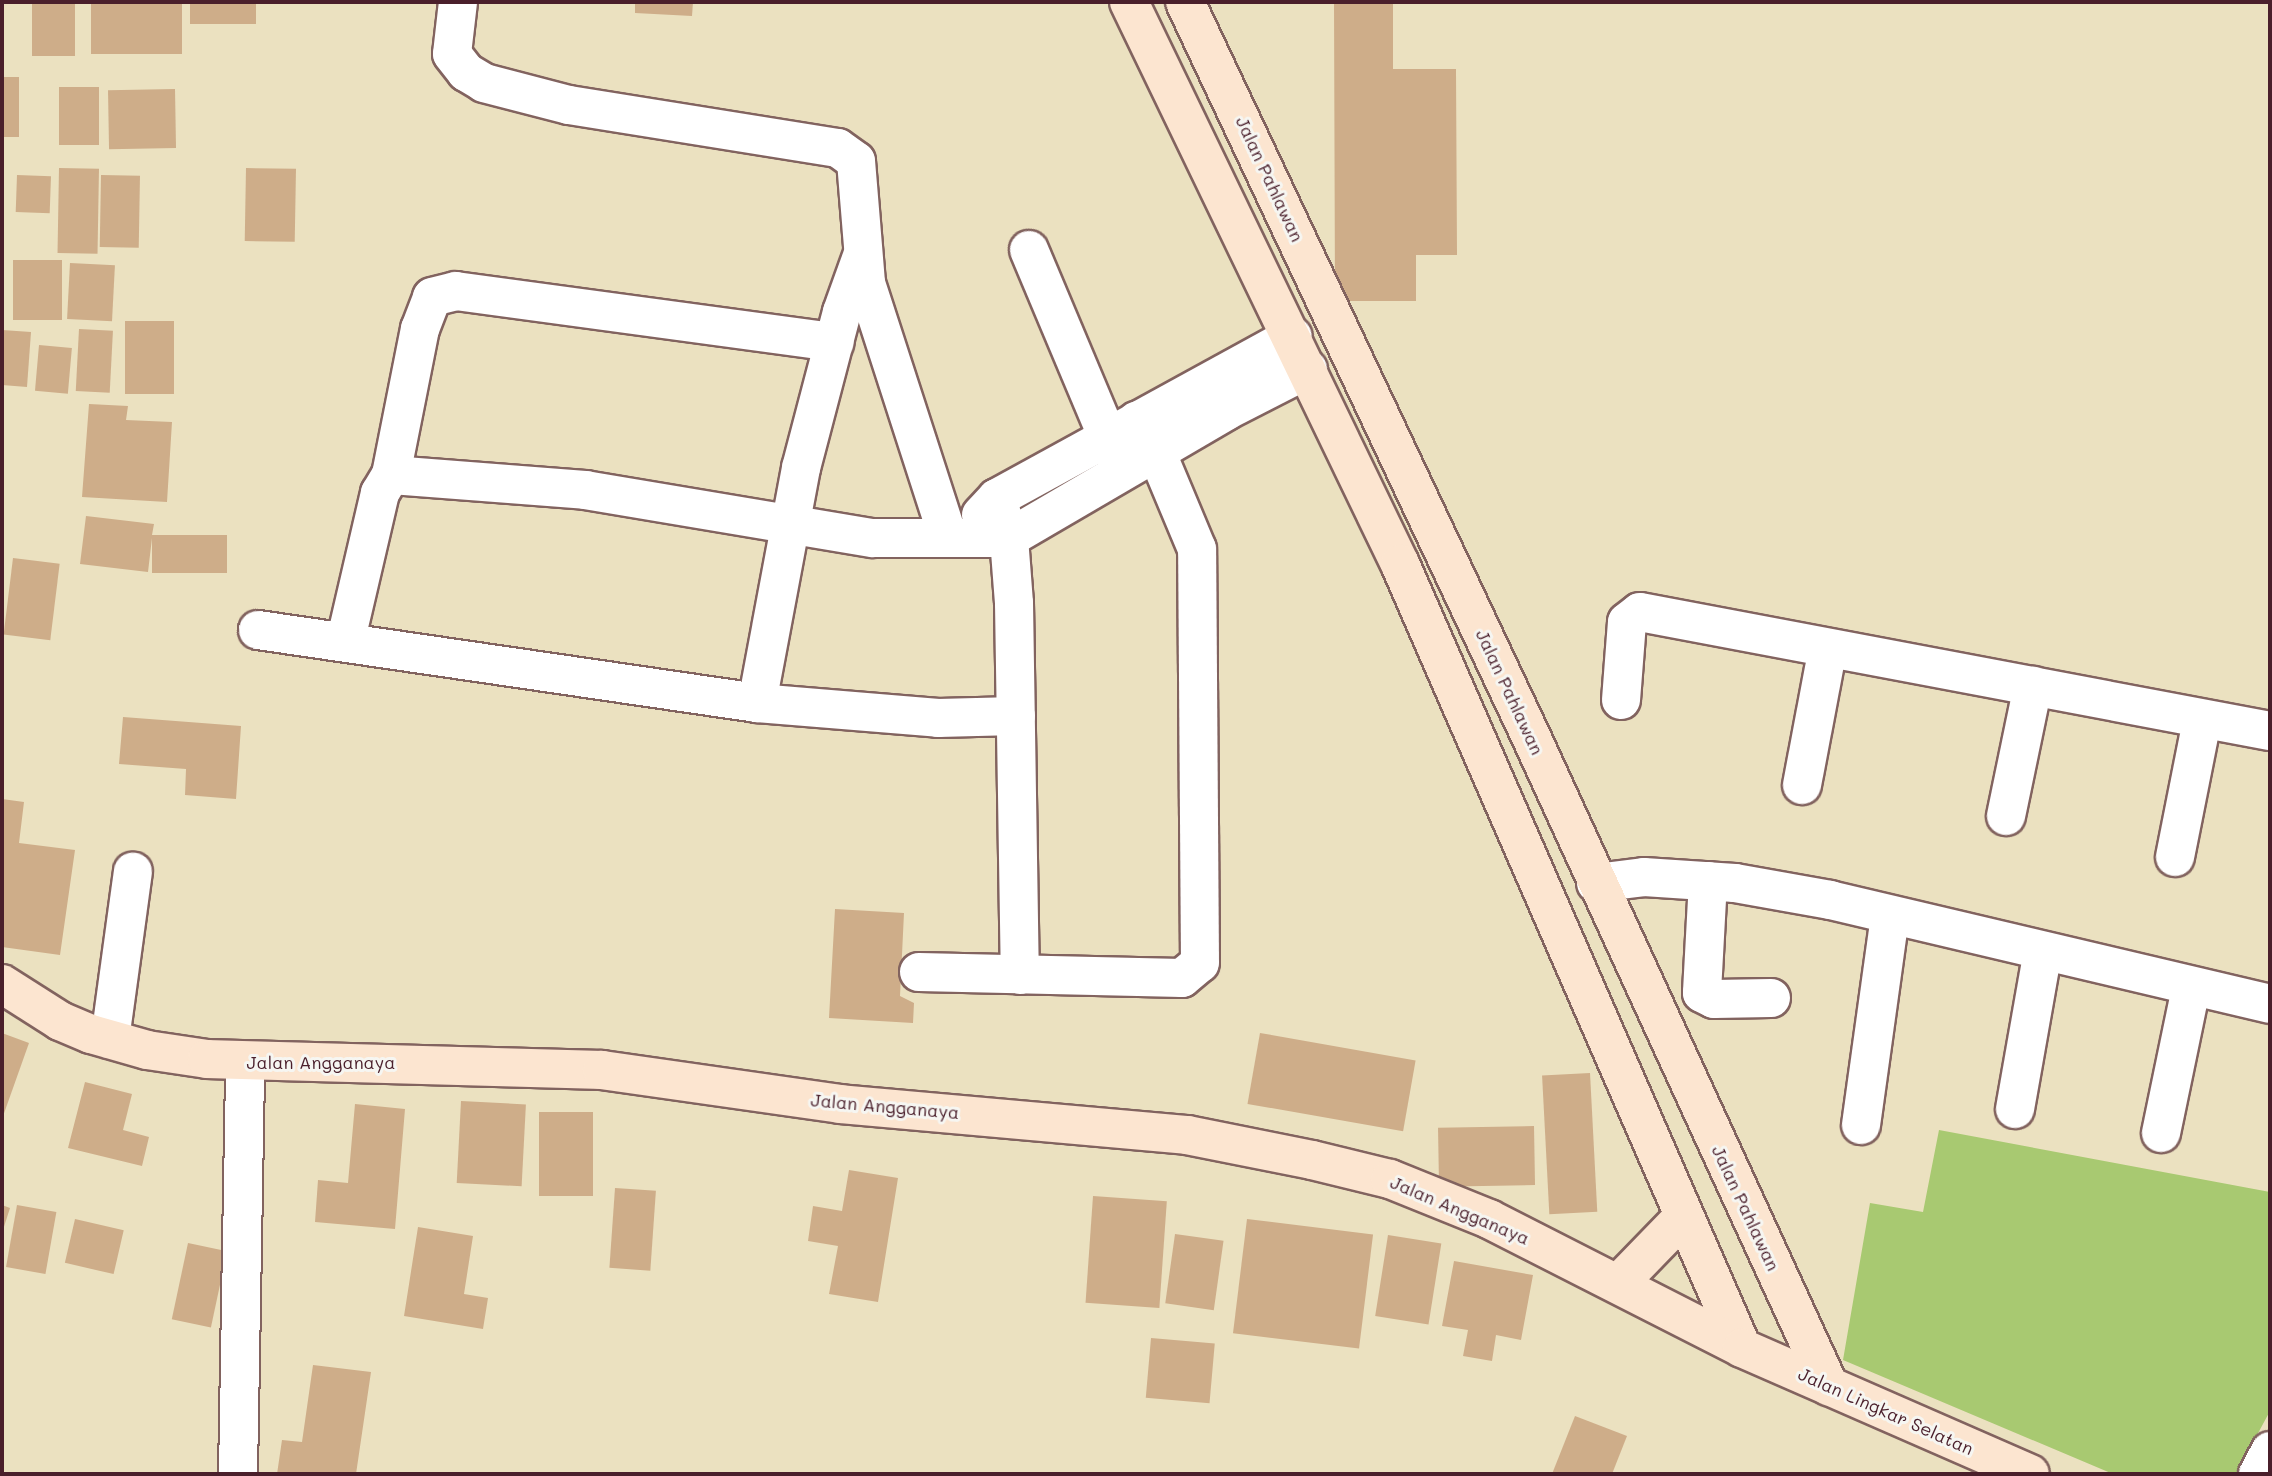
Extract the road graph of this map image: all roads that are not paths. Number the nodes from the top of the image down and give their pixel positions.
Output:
1 (458, 2) edge
2 (1129, 2) edge
3 (1185, 2) edge
4 (1029, 250) dead end
5 (863, 253) junction
6 (1341, 331) junction
7 (835, 342) junction
8 (1300, 352) junction
9 (1134, 436) junction
10 (391, 475) junction
11 (998, 498) junction
12 (790, 522) junction
13 (954, 536) junction
14 (1009, 538) junction
15 (1445, 552) junction
16 (1400, 564) junction
17 (258, 630) dead end
18 (346, 639) junction
19 (1828, 648) junction
20 (2033, 686) junction
21 (1621, 700) dead end
22 (757, 703) junction
23 (1016, 716) junction
24 (2202, 721) junction
25 (2270, 731) edge
26 (1801, 785) dead end
27 (2007, 816) dead end
28 (2175, 857) dead end
29 (133, 872) dead end
30 (1707, 881) junction
31 (1596, 883) junction
32 (1890, 916) junction
33 (2043, 951) junction
34 (919, 972) dead end
35 (1020, 975) junction
36 (2, 985) edge
37 (2191, 988) junction
38 (1771, 998) dead end
39 (2270, 1004) edge
40 (110, 1039) junction
41 (245, 1062) junction
42 (2015, 1109) dead end
43 (1861, 1125) dead end
44 (2161, 1133) dead end
45 (1683, 1217) junction
46 (1619, 1283) junction
47 (1742, 1348) junction
48 (1829, 1386) junction
49 (2270, 1451) edge
50 (238, 1474) edge
51 (2030, 1474) edge
52 (2258, 1474) edge

1 - 5 street
2 - 8 street
3 - 6 street, Jalan Pahlawan
4 - 9 street
5 - 7 street
5 - 13 street
6 - 8 street
6 - 15 street, Jalan Pahlawan
7 - 10 street
7 - 12 street
8 - 9 street
8 - 16 street
9 - 11 street
9 - 14 street
9 - 35 street
10 - 12 street
10 - 18 street
11 - 13 street
11 - 14 street
12 - 13 street
12 - 22 street
13 - 14 street
14 - 23 street
15 - 16 street
15 - 31 street, Jalan Pahlawan
16 - 45 street
17 - 18 street
18 - 22 street
19 - 20 street
19 - 21 street
19 - 26 street
20 - 24 street
20 - 27 street
22 - 23 street
23 - 35 street
24 - 25 street
24 - 28 street
29 - 40 street
30 - 31 street
30 - 32 street
30 - 38 street
31 - 48 street, Jalan Pahlawan
32 - 33 street
32 - 43 street
33 - 37 street
33 - 42 street
34 - 35 street
36 - 40 street, Jalan Angganaya
37 - 39 street
37 - 44 street
40 - 41 street, Jalan Angganaya
41 - 46 street, Jalan Angganaya
41 - 50 street
45 - 46 street
45 - 47 street
46 - 47 street, Jalan Angganaya
47 - 48 street, Jalan Lingkar Selatan
48 - 51 street, Jalan Lingkar Selatan
49 - 52 street

